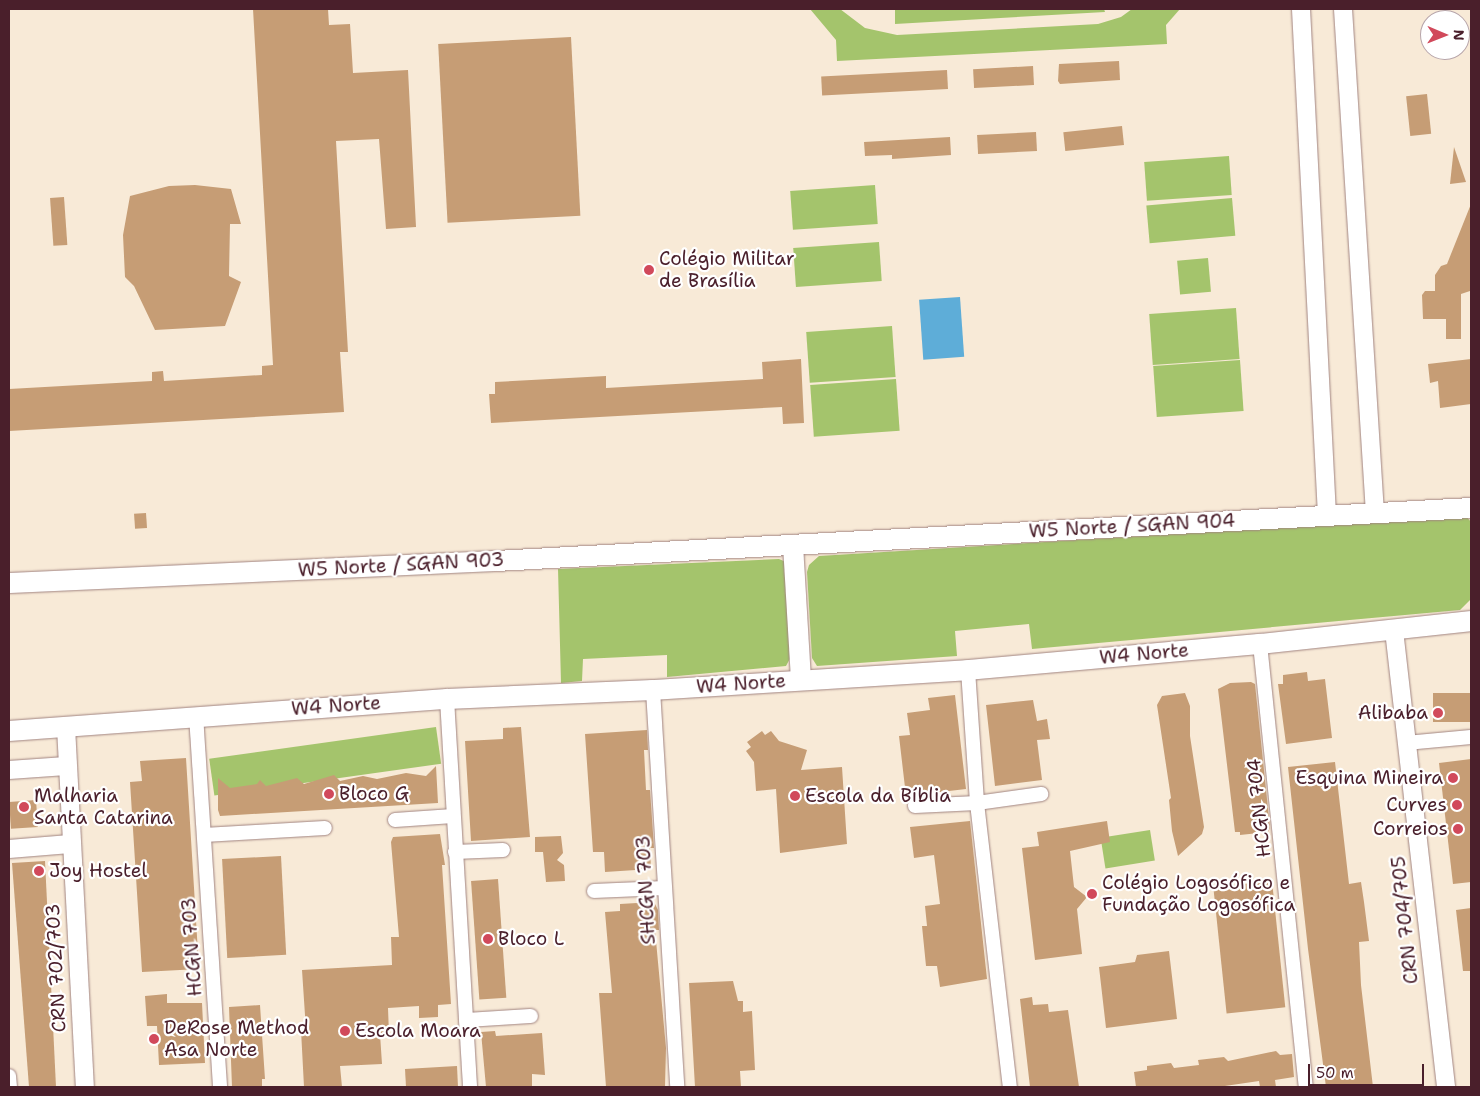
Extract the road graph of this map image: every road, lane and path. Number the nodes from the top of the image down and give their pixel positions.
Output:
1 (1301, 9) edge
2 (1343, 9) edge
3 (1471, 508) edge
4 (1375, 512) junction
5 (1327, 515) junction
6 (794, 545) junction
7 (9, 584) edge
8 (1471, 621) edge
9 (1394, 630) junction
10 (1260, 644) junction
11 (968, 670) junction
12 (801, 680) junction
13 (653, 690) junction
14 (446, 699) junction
15 (196, 715) junction
16 (66, 727) junction
17 (9, 731) edge
18 (1471, 737) edge
19 (1406, 743) junction
20 (66, 766) junction
21 (9, 770) edge
22 (1041, 794) dead end
23 (977, 803) junction
24 (916, 806) dead end
25 (453, 816) junction
26 (395, 820) dead end
27 (325, 828) dead end
28 (204, 835) junction
29 (70, 844) junction
30 (9, 849) edge
31 (503, 850) dead end
32 (455, 852) junction
33 (664, 888) junction
34 (594, 890) dead end
35 (531, 1016) dead end
36 (466, 1020) junction
37 (9, 1076) edge
38 (10, 1087) edge
39 (85, 1087) edge
40 (220, 1087) edge
41 (470, 1087) edge
42 (677, 1087) edge
43 (1010, 1087) edge
44 (1306, 1087) edge
45 (1446, 1087) edge

1 - 5 street
2 - 4 street
3 - 4 main road, W5 Norte / SGAN 904
4 - 5 main road, W5 Norte / SGAN 904
5 - 6 main road, W5 Norte / SGAN 904
6 - 7 main road, W5 Norte / SGAN 903
6 - 12 main road
8 - 9 main road, W4 Norte
9 - 10 main road, W4 Norte
9 - 19 street, CRN 704/705
10 - 11 main road, W4 Norte
10 - 44 street, HCGN 704
11 - 12 main road, W4 Norte
11 - 23 street
12 - 13 main road, W4 Norte
13 - 14 main road, W4 Norte
13 - 33 street, SHCGN 703
14 - 15 main road, W4 Norte
14 - 25 street
15 - 16 main road, W4 Norte
15 - 28 street, HCGN 703
16 - 17 main road, W4 Norte
16 - 20 street, CRN 702/703
18 - 19 street
19 - 45 street, CRN 704/705
20 - 21 street
20 - 29 street, CRN 702/703
22 - 23 street
23 - 24 street
23 - 43 street
25 - 26 street
25 - 32 street
27 - 28 street
28 - 40 street, HCGN 703
29 - 30 street
29 - 39 street, CRN 702/703
31 - 32 street
32 - 36 street
33 - 34 street
33 - 42 street, SHCGN 703
35 - 36 street
36 - 41 street
37 - 38 street

